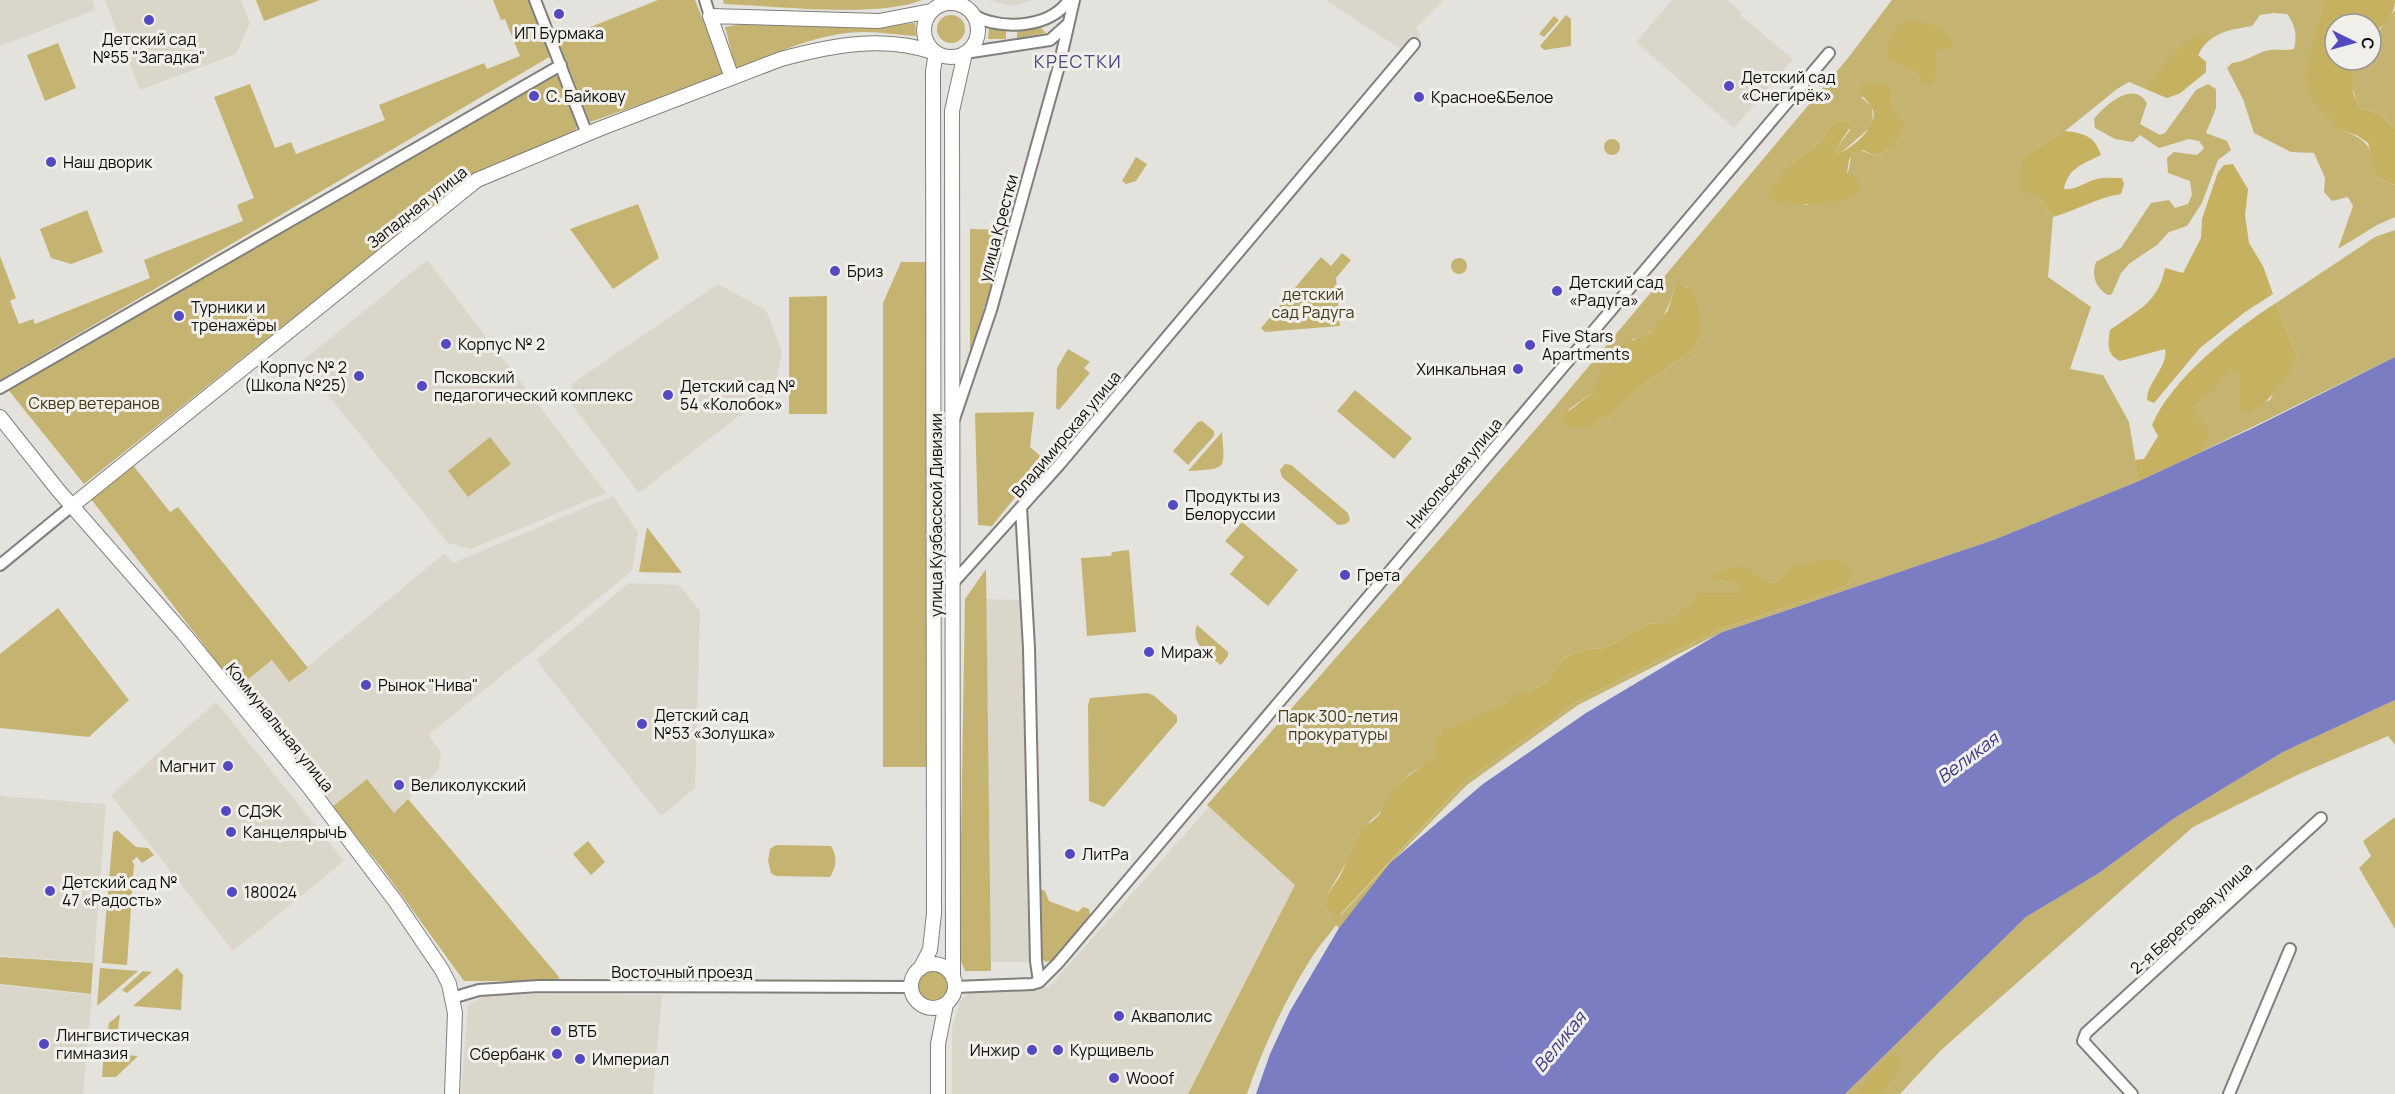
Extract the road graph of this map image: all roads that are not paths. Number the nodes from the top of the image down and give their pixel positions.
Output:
1 (535, 0) edge
2 (705, 0) edge
3 (1069, 0) edge
4 (1074, 0) edge
5 (931, 11) junction
6 (974, 15) junction
7 (710, 16) junction
8 (1049, 18) junction
9 (1066, 31) junction
10 (1414, 44) dead end
11 (936, 53) junction
12 (965, 53) junction
13 (1829, 53) dead end
14 (561, 65) junction
15 (732, 78) junction
16 (587, 134) junction
17 (0, 388) edge
18 (0, 417) edge
19 (953, 422) junction
20 (73, 505) junction
21 (1022, 507) junction
22 (0, 565) edge
23 (952, 584) junction
24 (2321, 818) dead end
25 (2290, 949) dead end
26 (920, 969) junction
27 (1040, 982) junction
28 (954, 983) junction
29 (912, 987) junction
30 (452, 998) junction
31 (946, 1004) junction
32 (924, 1005) junction
33 (938, 1044) junction
34 (452, 1094) edge
35 (938, 1094) edge
36 (2132, 1094) edge
37 (2229, 1094) edge

1 - 14 street
2 - 7 street
3 - 8 street
4 - 9 street, улица Крестки
5 - 6 street
5 - 7 street
5 - 11 street
6 - 8 street
6 - 12 street
7 - 15 street
8 - 9 street
9 - 12 street
9 - 19 street, улица Крестки
10 - 21 street, Владимирская улица
11 - 12 street
11 - 15 street, Западная улица
11 - 26 street, улица Кузбасской Дивизии
12 - 19 street, улица Кузбасской Дивизии
13 - 27 street, Никольская улица
14 - 16 street
14 - 17 street
15 - 16 street, Западная улица
16 - 20 street, Западная улица
18 - 20 street, Коммунальная улица
19 - 23 street, улица Кузбасской Дивизии
20 - 22 street, Западная улица
20 - 30 street, Коммунальная улица
21 - 23 street
21 - 27 street, Владимирская улица
23 - 28 street, улица Кузбасской Дивизии
24 - 36 street, 2-я Береговая улица
25 - 37 street
26 - 28 street
26 - 29 street, улица Кузбасской Дивизии
27 - 28 street
28 - 31 street, улица Кузбасской Дивизии
29 - 30 street, Восточный проезд
29 - 32 street, улица Кузбасской Дивизии
30 - 34 street, Коммунальная улица
31 - 32 street
31 - 33 street, улица Кузбасской Дивизии
32 - 33 street, улица Кузбасской Дивизии
33 - 35 street, улица Кузбасской Дивизии

